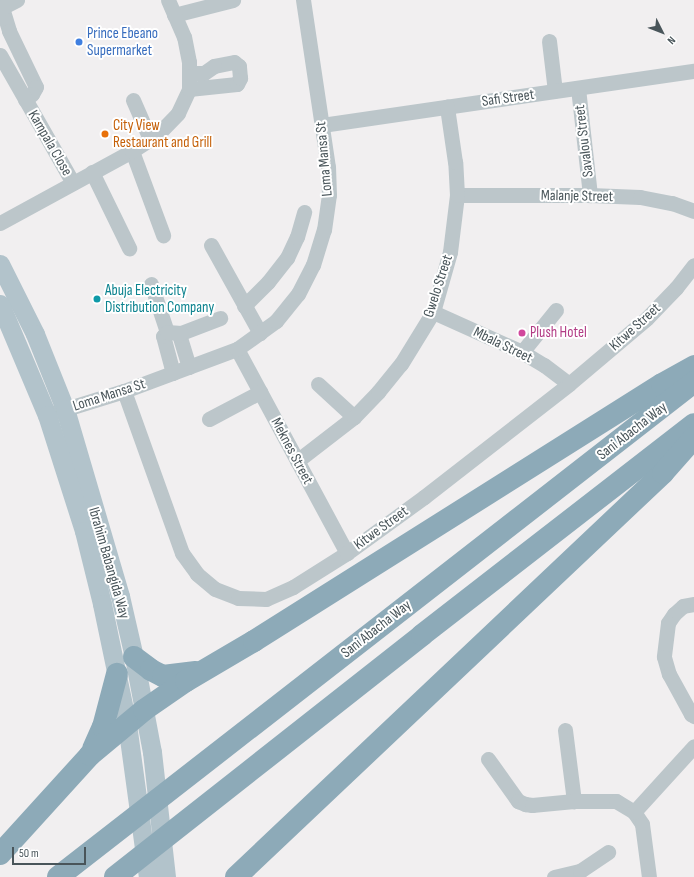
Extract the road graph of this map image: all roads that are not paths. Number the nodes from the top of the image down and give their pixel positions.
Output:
1 (17, 0) edge
2 (168, 0) edge
3 (233, 0) edge
4 (303, 0) edge
5 (1, 4) edge
6 (200, 4) edge
7 (174, 15) junction
8 (549, 41) dead end
9 (0, 56) edge
10 (694, 71) edge
11 (189, 73) junction
12 (189, 88) junction
13 (578, 88) junction
14 (556, 91) junction
15 (25, 100) junction
16 (133, 100) dead end
17 (447, 107) junction
18 (322, 125) junction
19 (150, 139) junction
20 (132, 151) junction
21 (92, 172) junction
22 (73, 183) junction
23 (457, 195) junction
24 (590, 195) junction
25 (694, 211) edge
26 (304, 212) dead end
27 (0, 223) edge
28 (163, 235) dead end
29 (211, 245) dead end
30 (129, 248) dead end
31 (0, 264) edge
32 (694, 265) edge
33 (151, 284) dead end
34 (0, 304) edge
35 (244, 306) junction
36 (556, 310) dead end
37 (433, 312) junction
38 (220, 318) dead end
39 (174, 332) junction
40 (260, 332) junction
41 (237, 349) junction
42 (522, 352) junction
43 (694, 366) edge
44 (189, 367) junction
45 (173, 373) junction
46 (694, 382) edge
47 (318, 384) dead end
48 (569, 384) junction
49 (124, 391) junction
50 (260, 392) junction
51 (56, 412) junction
52 (354, 417) junction
53 (209, 419) dead end
54 (694, 424) edge
55 (694, 438) edge
56 (297, 461) junction
57 (347, 553) junction
58 (694, 604) edge
59 (134, 657) junction
60 (205, 670) junction
61 (117, 674) junction
62 (144, 710) junction
63 (694, 716) edge
64 (127, 724) junction
65 (565, 730) dead end
66 (694, 746) edge
67 (90, 755) junction
68 (488, 759) dead end
69 (574, 801) junction
70 (634, 812) junction
71 (608, 852) dead end
72 (0, 854) edge
73 (58, 877) edge
74 (115, 877) edge
75 (148, 877) edge
76 (166, 877) edge
77 (236, 877) edge
78 (554, 877) edge
79 (649, 877) edge

1 - 5 street
2 - 7 street, Kampala Close
3 - 6 street
4 - 18 street, Loma Mansa St
5 - 15 street
6 - 7 street
7 - 11 street, Kampala Close
8 - 14 street
9 - 15 street, Kampala Close
10 - 13 street, Safi Street
11 - 12 street, Kampala Close
11 - 12 street
12 - 19 street, Kampala Close
13 - 14 street, Safi Street
13 - 24 street, Savalou Street
14 - 17 street, Safi Street
15 - 22 street, Kampala Close
16 - 19 street
17 - 18 street, Safi Street
17 - 23 street, Gwelo Street
18 - 40 street, Loma Mansa St
19 - 20 street, Kampala Close
20 - 21 street, Kampala Close
20 - 28 street
21 - 22 street, Kampala Close
21 - 30 street
22 - 27 street
23 - 24 street, Malanje Street
23 - 37 street, Gwelo Street
24 - 25 street, Malanje Street
26 - 35 street
29 - 35 street
31 - 51 main road, Ibrahim Babangida Way
32 - 48 street, Kitwe Street
33 - 39 street
34 - 51 main road, Ibrahim Babangida Way
35 - 40 street
36 - 42 street
37 - 42 street, Mbala Street
37 - 52 street, Gwelo Street
38 - 39 street
39 - 44 street
39 - 45 street
40 - 41 street, Loma Mansa St
41 - 44 street, Loma Mansa St
41 - 50 street, Meknes Street
42 - 48 street, Mbala Street
43 - 60 highway
44 - 45 street, Loma Mansa St
45 - 49 street, Loma Mansa St
46 - 73 highway, Sani Abacha Way
47 - 52 street
48 - 57 street, Kitwe Street
49 - 51 street, Loma Mansa St
49 - 57 street, Kitwe Street
50 - 53 street
50 - 56 street, Meknes Street
51 - 59 main road, Ibrahim Babangida Way
51 - 61 main road, Ibrahim Babangida Way
52 - 56 street, Gwelo Street
54 - 74 highway
55 - 77 highway
56 - 57 street, Meknes Street
58 - 63 street
59 - 60 highway
59 - 62 main road, Ibrahim Babangida Way
60 - 62 highway
61 - 64 main road, Ibrahim Babangida Way
61 - 67 highway
62 - 64 highway
62 - 76 main road, Ibrahim Babangida Way
64 - 67 highway
64 - 75 main road, Ibrahim Babangida Way
65 - 69 street
66 - 70 street
67 - 72 highway
68 - 69 street
69 - 70 street
70 - 79 street
71 - 78 street

